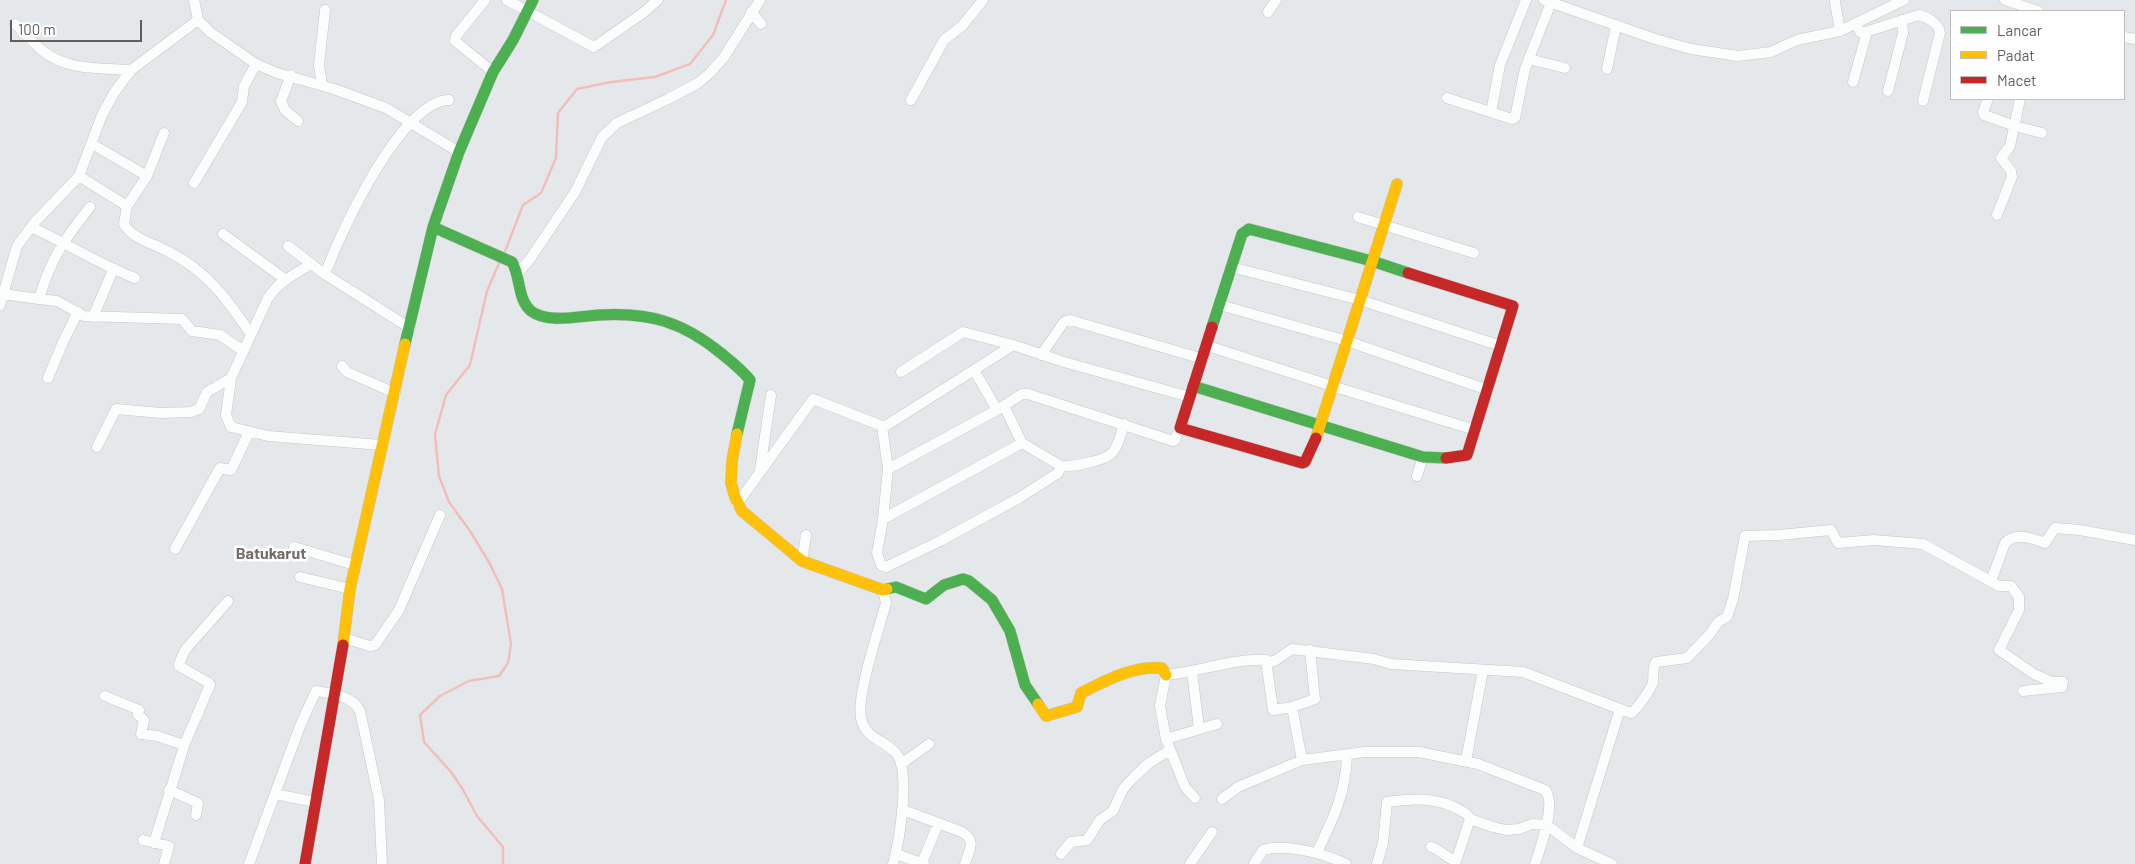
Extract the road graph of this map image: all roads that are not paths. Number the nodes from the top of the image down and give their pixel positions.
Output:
1 (194, 0) edge
2 (485, 0) edge
3 (507, 0) edge
4 (533, 0) edge
5 (658, 0) edge
6 (760, 0) edge
7 (983, 0) edge
8 (1276, 0) edge
9 (1526, 0) edge
10 (1904, 0) edge
11 (2005, 0) edge
12 (1549, 1) edge
13 (1835, 2) dead end
14 (325, 10) dead end
15 (2032, 10) edge
16 (528, 11) junction
17 (751, 12) junction
18 (1268, 12) dead end
19 (198, 20) junction
20 (1902, 20) junction
21 (1856, 23) junction
22 (15, 24) dead end
23 (761, 24) dead end
24 (1616, 26) junction
25 (1840, 31) junction
26 (1867, 32) junction
27 (1529, 59) junction
28 (256, 64) junction
29 (1566, 68) dead end
30 (1607, 69) dead end
31 (131, 70) junction
32 (493, 72) junction
33 (291, 75) junction
34 (1853, 82) dead end
35 (322, 85) junction
36 (1888, 91) dead end
37 (1447, 98) dead end
38 (449, 100) dead end
39 (911, 100) dead end
40 (1988, 100) edge
41 (2020, 100) edge
42 (1922, 101) dead end
43 (1492, 107) dead end
44 (298, 121) dead end
45 (408, 123) junction
46 (2015, 126) junction
47 (164, 133) dead end
48 (2042, 133) dead end
49 (92, 144) junction
50 (459, 152) junction
51 (79, 176) junction
52 (146, 176) junction
53 (194, 183) dead end
54 (1397, 184) dead end
55 (126, 206) junction
56 (90, 207) dead end
57 (1998, 215) dead end
58 (1358, 217) dead end
59 (1385, 224) junction
60 (31, 227) junction
61 (433, 227) junction
62 (224, 234) dead end
63 (63, 242) junction
64 (288, 246) dead end
65 (1474, 253) dead end
66 (1372, 261) junction
67 (311, 264) junction
68 (1231, 267) junction
69 (113, 270) junction
70 (323, 274) junction
71 (517, 274) junction
72 (135, 278) dead end
73 (286, 280) junction
74 (3, 294) junction
75 (39, 299) junction
76 (1360, 300) junction
77 (0, 305) edge
78 (1220, 305) junction
79 (78, 312) junction
80 (93, 317) junction
81 (410, 328) junction
82 (250, 332) junction
83 (1347, 341) junction
84 (1013, 345) junction
85 (1208, 346) junction
86 (1501, 346) junction
87 (242, 350) junction
88 (1042, 355) junction
89 (1203, 359) junction
90 (342, 366) dead end
91 (974, 370) junction
92 (901, 372) dead end
93 (48, 378) dead end
94 (231, 378) junction
95 (1332, 386) junction
96 (1488, 390) junction
97 (1191, 392) junction
98 (394, 393) junction
99 (771, 395) dead end
100 (1000, 408) junction
101 (1124, 424) junction
102 (1320, 424) junction
103 (882, 426) junction
104 (1180, 428) junction
105 (1475, 430) junction
106 (249, 432) junction
107 (1022, 443) junction
108 (381, 445) junction
109 (97, 447) dead end
110 (1423, 457) junction
111 (1061, 466) junction
112 (888, 469) junction
113 (759, 473) junction
114 (1417, 476) dead end
115 (737, 504) junction
116 (440, 515) dead end
117 (883, 519) junction
118 (806, 535) dead end
119 (2134, 537) edge
120 (294, 547) dead end
121 (175, 549) dead end
122 (802, 560) junction
123 (355, 565) junction
124 (300, 577) dead end
125 (1991, 581) junction
126 (350, 589) junction
127 (886, 589) junction
128 (228, 601) dead end
129 (344, 638) junction
130 (1310, 650) junction
131 (1268, 663) junction
132 (1482, 670) junction
133 (1192, 672) junction
134 (1166, 675) junction
135 (2023, 691) dead end
136 (334, 694) junction
137 (105, 696) dead end
138 (1292, 707) junction
139 (1620, 709) junction
140 (1217, 724) dead end
141 (1199, 728) junction
142 (1166, 739) junction
143 (928, 744) dead end
144 (184, 745) junction
145 (1170, 750) junction
146 (1347, 755) junction
147 (1302, 760) junction
148 (1466, 761) junction
149 (901, 764) junction
150 (169, 790) junction
151 (275, 794) junction
152 (1195, 798) dead end
153 (1222, 799) dead end
154 (316, 802) junction
155 (903, 810) junction
156 (196, 815) dead end
157 (1470, 819) junction
158 (938, 824) junction
159 (1547, 825) junction
160 (1212, 832) dead end
161 (143, 840) dead end
162 (154, 843) junction
163 (1431, 847) dead end
164 (1577, 848) junction
165 (1317, 852) junction
166 (896, 854) junction
167 (1062, 854) dead end
168 (1455, 862) edge
169 (1192, 863) edge
170 (164, 864) edge
171 (249, 864) edge
172 (305, 864) edge
173 (382, 864) edge
174 (892, 864) edge
175 (923, 864) edge
176 (965, 864) edge
177 (1254, 864) edge
178 (1346, 864) edge
179 (1377, 864) edge
180 (1536, 864) edge
181 (1612, 864) edge

1 - 19 street
2 - 32 street
3 - 16 street
4 - 16 street
5 - 16 street
6 - 17 street
7 - 39 street
8 - 18 street
9 - 43 street
10 - 21 street
11 - 15 street
12 - 24 street
12 - 27 street
13 - 25 street
14 - 35 street
16 - 32 street
17 - 23 street
17 - 71 street
19 - 28 street
19 - 31 street
20 - 26 street
20 - 36 street
20 - 42 street
21 - 25 street
21 - 26 street
22 - 31 street
24 - 25 street
24 - 30 street
26 - 34 street
27 - 29 street
27 - 37 street
28 - 33 street
28 - 53 street
31 - 49 street
32 - 50 street
33 - 35 street
33 - 44 street
35 - 45 street
38 - 45 street
40 - 46 street
41 - 46 street
45 - 50 street
45 - 70 street
46 - 48 street
46 - 57 street
47 - 52 street
49 - 51 street
49 - 52 street
50 - 61 street
51 - 55 street
51 - 60 street
52 - 55 street
54 - 59 street
55 - 82 street
56 - 63 street
58 - 59 street
59 - 65 street
59 - 66 street
60 - 63 street
60 - 74 street
61 - 71 street
61 - 81 street
62 - 73 street
63 - 69 street
63 - 75 street
64 - 67 street
66 - 68 street
66 - 76 street
66 - 86 street
67 - 70 street
67 - 73 street
68 - 76 street
68 - 78 street
69 - 72 street
69 - 80 street
70 - 81 street
71 - 115 street
73 - 82 street
74 - 75 street
74 - 77 street
75 - 79 street
76 - 83 street
76 - 86 street
78 - 83 street
78 - 85 street
79 - 80 street
79 - 93 street
80 - 87 street
81 - 98 street
82 - 87 street
83 - 95 street
83 - 96 street
84 - 88 street
84 - 91 street
84 - 92 street
85 - 89 street
85 - 95 street
86 - 96 street
87 - 94 street
88 - 89 street
88 - 97 street
89 - 97 street
90 - 98 street
91 - 100 street
91 - 103 street
94 - 106 street
94 - 109 street
95 - 102 street
95 - 105 street
96 - 105 street
97 - 102 street
97 - 104 street
98 - 108 street
99 - 113 street
100 - 101 street
100 - 107 street
100 - 112 street
101 - 104 street
101 - 111 street
102 - 104 street
102 - 110 street
103 - 112 street
103 - 113 street
105 - 110 street
106 - 108 street
106 - 121 street
107 - 111 street
107 - 117 street
108 - 123 street
110 - 114 street
111 - 117 street
112 - 117 street
113 - 115 street
115 - 122 street
116 - 129 street
118 - 122 street
119 - 125 street
120 - 123 street
122 - 127 street
123 - 126 street
124 - 126 street
125 - 135 street
125 - 139 street
126 - 129 street
127 - 134 street
127 - 149 street
128 - 144 street
129 - 136 street
130 - 131 street
130 - 132 street
130 - 138 street
131 - 133 street
131 - 138 street
132 - 139 street
132 - 148 street
133 - 134 street
133 - 141 street
134 - 142 street
136 - 151 street
136 - 154 street
136 - 173 street
137 - 144 street
138 - 147 street
139 - 164 street
140 - 141 street
141 - 142 street
142 - 145 street
143 - 149 street
144 - 150 street
145 - 152 street
145 - 167 street
146 - 147 street
146 - 148 street
146 - 165 street
147 - 153 street
148 - 159 street
149 - 155 street
150 - 156 street
150 - 162 street
151 - 154 street
151 - 171 street
154 - 172 street
155 - 158 street
155 - 166 street
157 - 159 street
157 - 168 street
157 - 179 street
158 - 175 street
158 - 176 street
159 - 164 street
159 - 180 street
160 - 169 street
161 - 162 street
162 - 170 street
163 - 168 street
164 - 181 street
165 - 177 street
165 - 178 street
166 - 174 street
166 - 175 street

